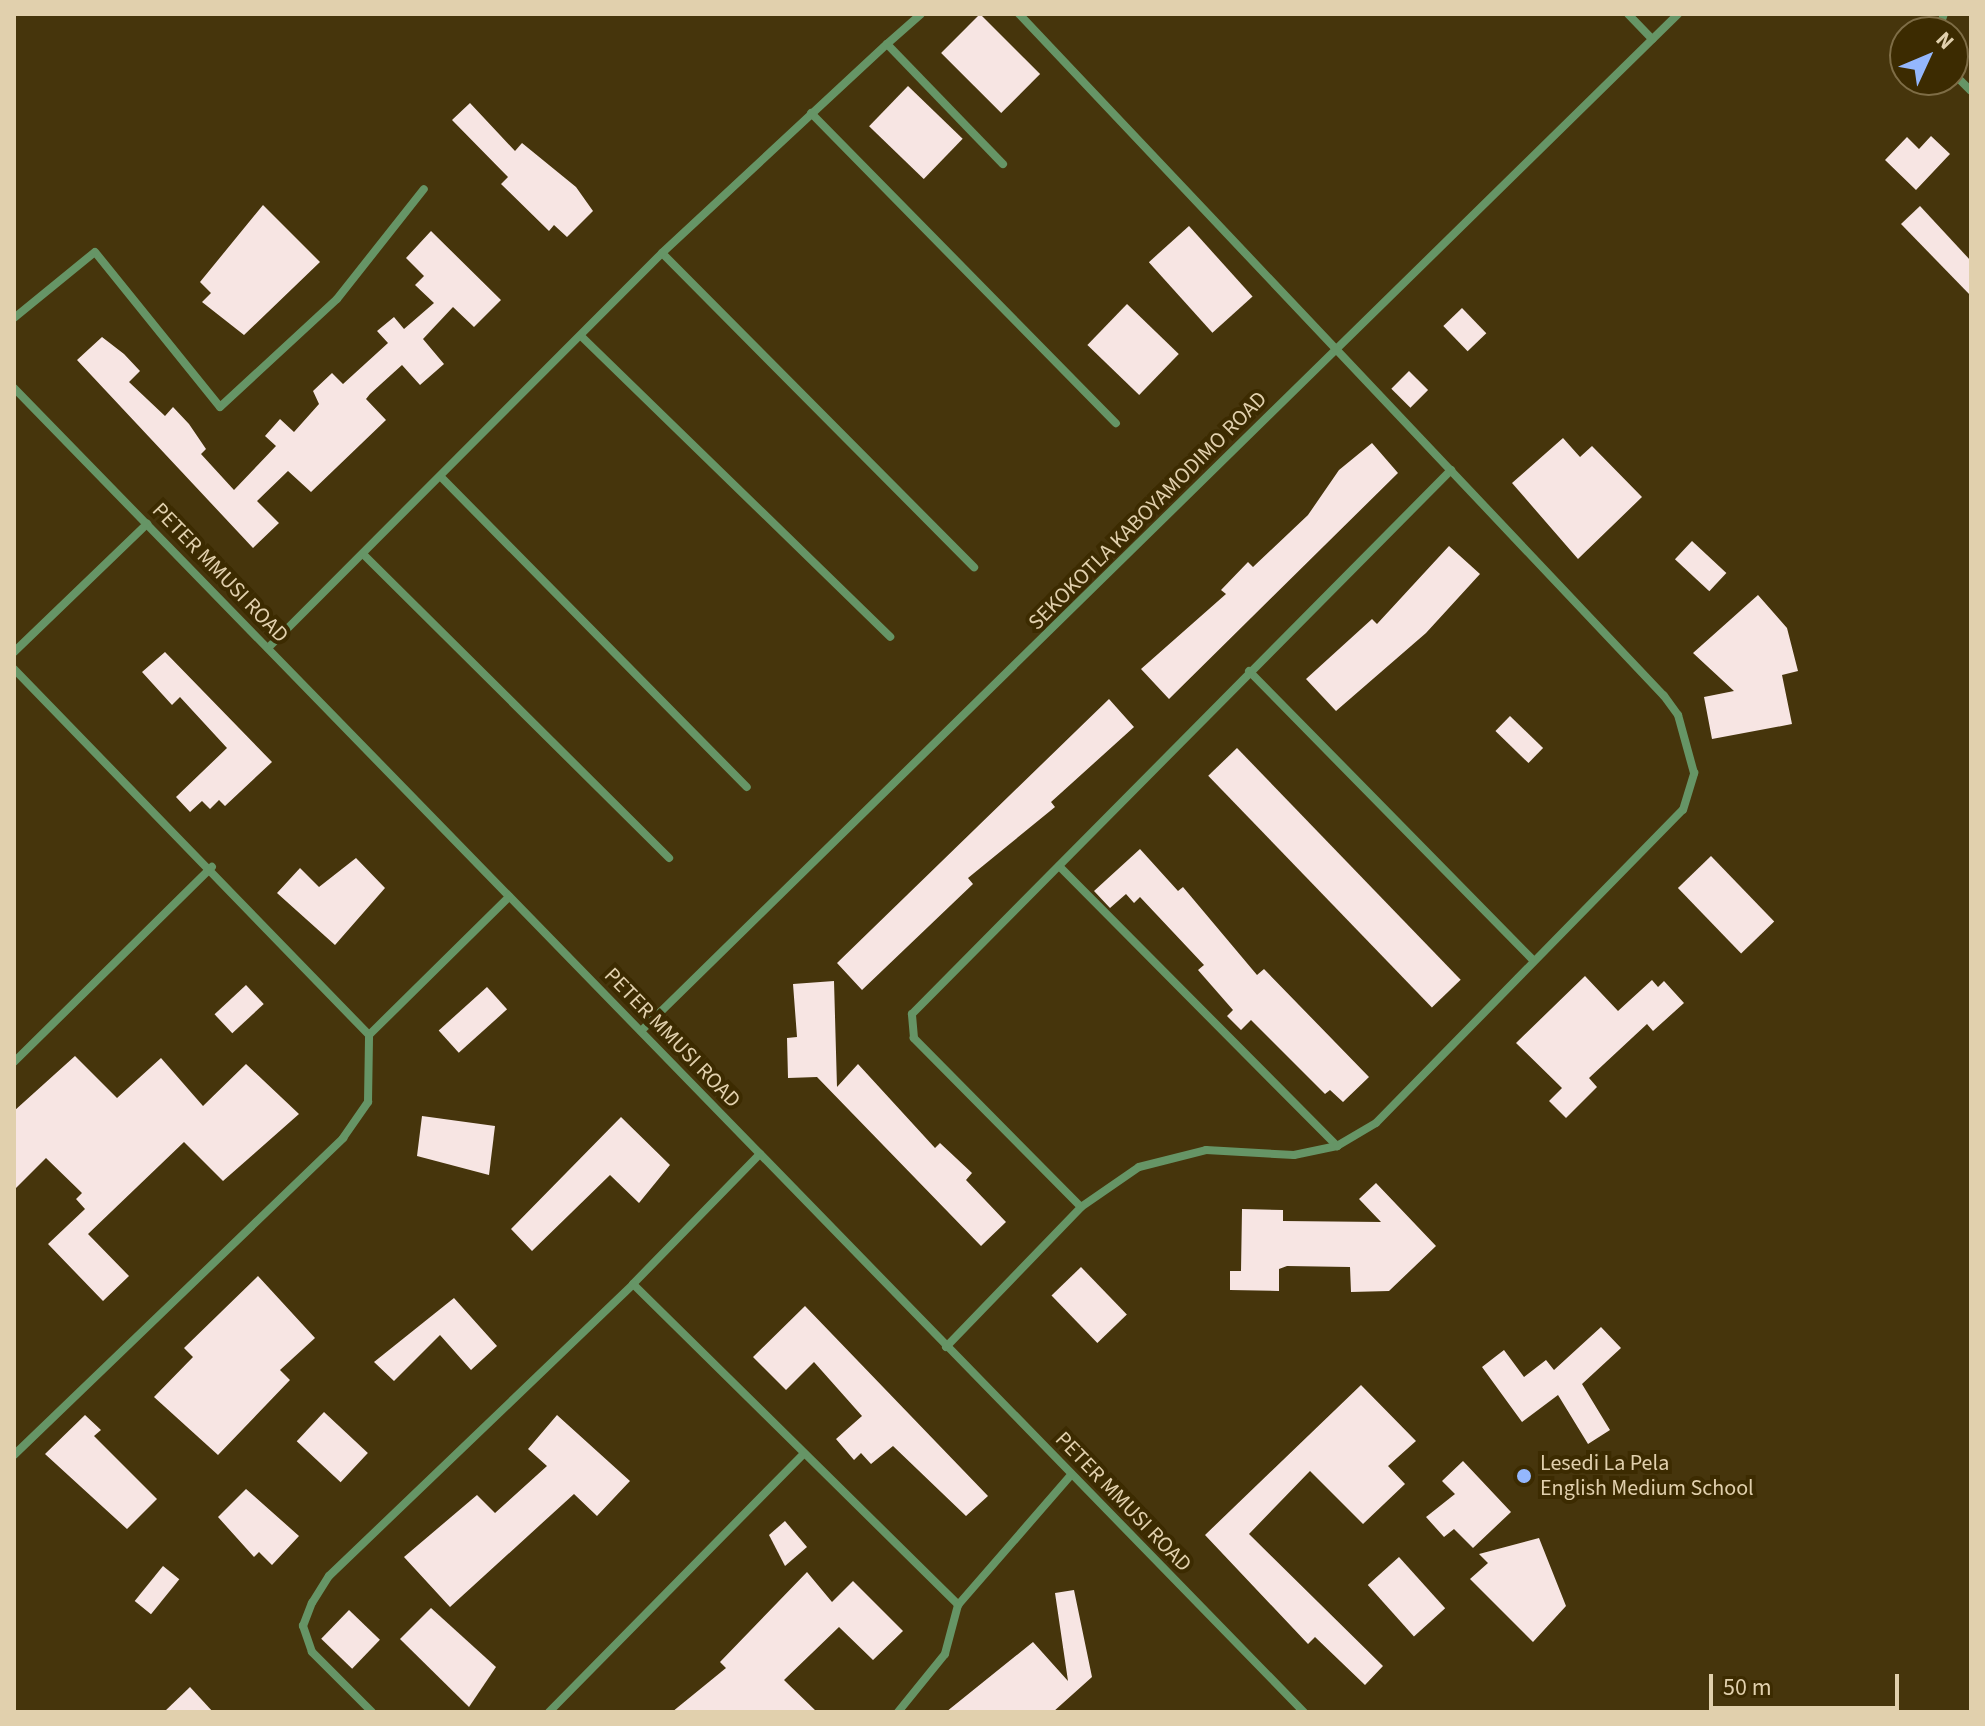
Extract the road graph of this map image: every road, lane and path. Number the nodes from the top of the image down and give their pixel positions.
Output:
1 (921, 14) edge
2 (1019, 14) edge
3 (1628, 14) edge
4 (1678, 14) edge
5 (1652, 39) junction
6 (887, 44) junction
7 (811, 113) junction
8 (1003, 164) dead end
9 (424, 189) dead end
10 (662, 253) junction
11 (14, 318) edge
12 (582, 337) junction
13 (1339, 348) junction
14 (14, 388) edge
15 (1116, 423) dead end
16 (1451, 470) junction
17 (442, 478) junction
18 (147, 524) junction
19 (364, 555) junction
20 (974, 567) dead end
21 (890, 637) dead end
22 (268, 648) junction
23 (14, 652) edge
24 (14, 669) edge
25 (1249, 671) junction
26 (747, 787) dead end
27 (669, 858) dead end
28 (1059, 866) junction
29 (212, 867) junction
30 (509, 897) junction
31 (1533, 960) junction
32 (641, 1031) junction
33 (369, 1035) junction
34 (14, 1062) edge
35 (1337, 1146) junction
36 (760, 1154) junction
37 (1081, 1207) junction
38 (633, 1284) junction
39 (946, 1347) junction
40 (14, 1455) edge
41 (802, 1455) junction
42 (1071, 1475) junction
43 (958, 1605) junction
44 (372, 1712) edge
45 (549, 1712) edge
46 (898, 1712) edge
47 (1304, 1712) edge

1 - 6 street
2 - 13 street
3 - 5 street
4 - 5 street, SEKOKOTLA KABOYAMODIMO ROAD
5 - 13 street, SEKOKOTLA KABOYAMODIMO ROAD
6 - 7 street
6 - 8 street
7 - 10 street
7 - 15 street
9 - 11 street
10 - 12 street
10 - 20 street
12 - 17 street
12 - 21 street
13 - 16 street
13 - 32 street, SEKOKOTLA KABOYAMODIMO ROAD
14 - 18 street, PETER MMUSI ROAD
16 - 25 street
16 - 31 street
17 - 19 street
17 - 26 street
18 - 22 street, PETER MMUSI ROAD
18 - 23 street
19 - 22 street
19 - 27 street
22 - 30 street, PETER MMUSI ROAD
24 - 29 street
25 - 28 street
25 - 31 street
28 - 35 street
28 - 37 street
29 - 33 street
29 - 34 street
30 - 32 street, PETER MMUSI ROAD
30 - 33 street
31 - 35 street
32 - 36 street, PETER MMUSI ROAD
33 - 40 street
35 - 37 street
36 - 38 street
36 - 39 street, PETER MMUSI ROAD
37 - 39 street
38 - 41 street
38 - 44 street
39 - 42 street, PETER MMUSI ROAD
41 - 43 street
41 - 45 street
42 - 43 street
42 - 47 street, PETER MMUSI ROAD
43 - 46 street

